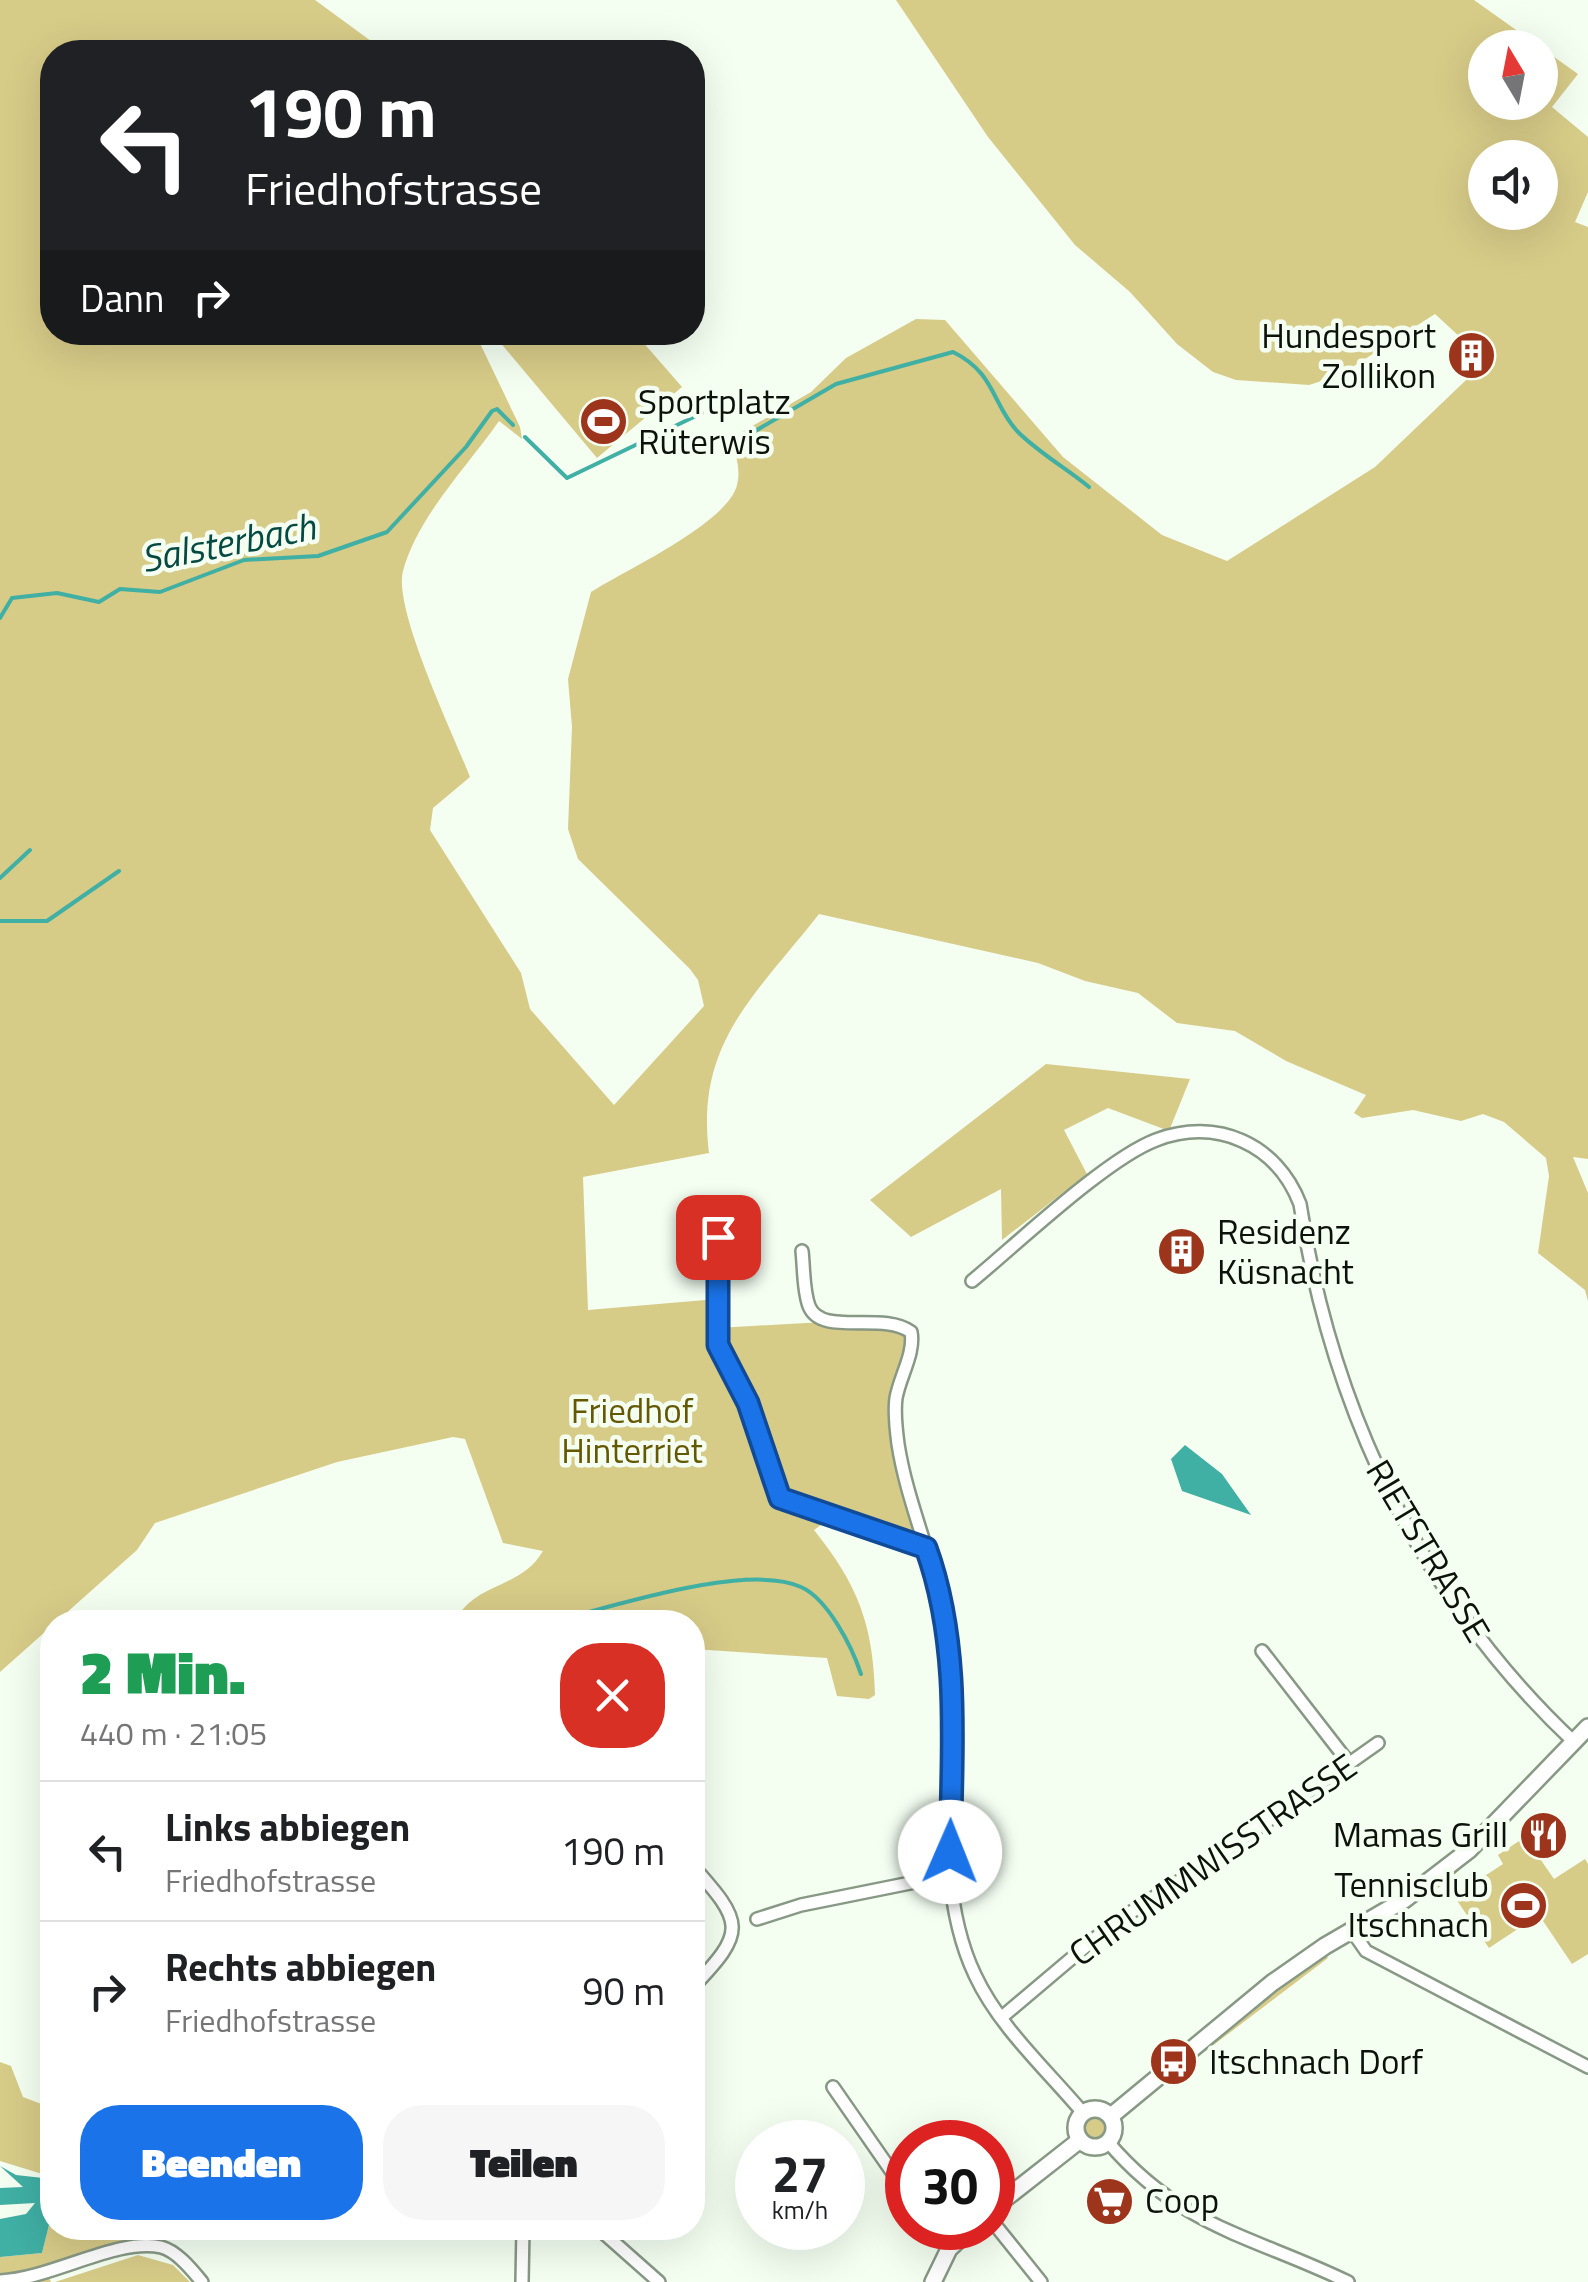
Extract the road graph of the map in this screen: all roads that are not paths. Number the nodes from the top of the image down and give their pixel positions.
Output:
1 (719, 1216) dead end
2 (802, 1251) dead end
3 (972, 1282) dead end
4 (926, 1548) junction
5 (1262, 1651) dead end
6 (1588, 1727) edge
7 (1574, 1742) junction
8 (1378, 1743) dead end
9 (1349, 1764) junction
10 (950, 1875) junction
11 (705, 1881) edge
12 (757, 1919) dead end
13 (1352, 1931) junction
14 (705, 1974) edge
15 (1002, 2017) junction
16 (1588, 2067) edge
17 (833, 2087) dead end
18 (1083, 2113) junction
19 (1111, 2116) junction
20 (1080, 2140) junction
21 (1108, 2142) junction
22 (885, 2162) edge
23 (1015, 2192) edge
24 (523, 2240) edge
25 (612, 2240) edge
26 (1015, 2249) edge
27 (949, 2250) edge
28 (0, 2281) edge
29 (202, 2282) edge
30 (522, 2282) edge
31 (659, 2282) edge
32 (933, 2282) edge
33 (1042, 2282) edge
34 (1348, 2282) edge

1 - 4 street
2 - 4 street
3 - 7 street, RIETSTRASSE
4 - 10 street
5 - 9 street
6 - 7 main road
7 - 13 main road
8 - 9 street, CHRUMMWISSTRASSE
9 - 15 street, CHRUMMWISSTRASSE
10 - 12 street
10 - 15 street
11 - 14 street
13 - 16 street
13 - 19 main road
15 - 18 street
17 - 22 street
18 - 19 main road
18 - 20 main road
19 - 21 main road
20 - 21 main road
20 - 23 main road
21 - 34 street
24 - 30 street
25 - 31 street
26 - 33 street
27 - 32 main road
28 - 29 street

